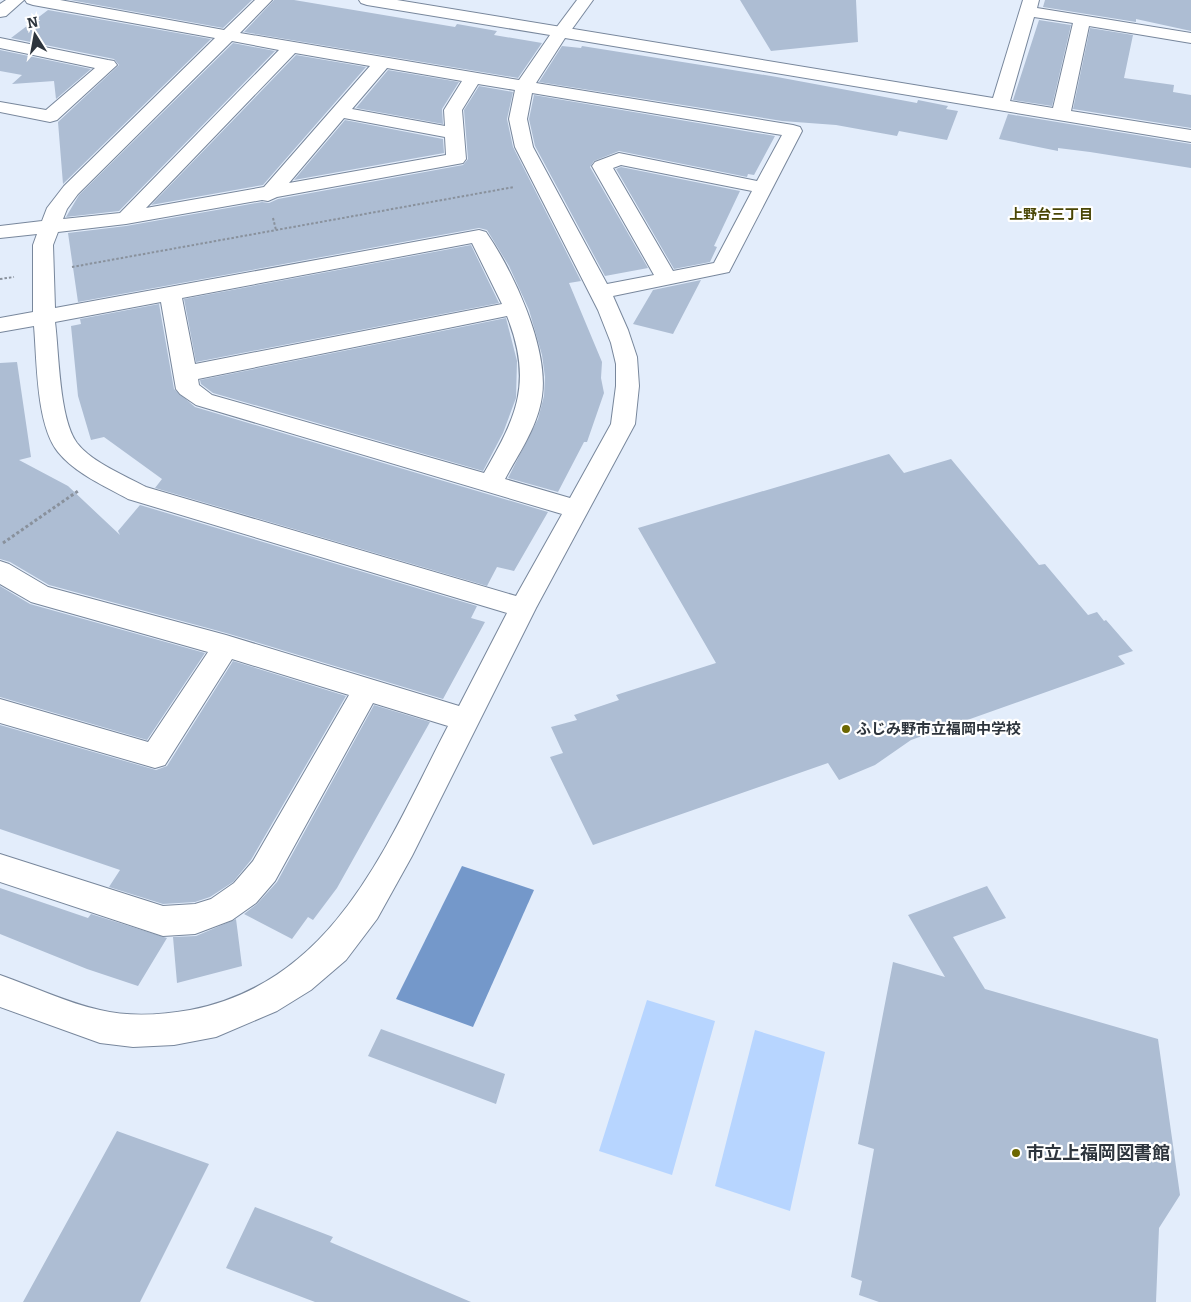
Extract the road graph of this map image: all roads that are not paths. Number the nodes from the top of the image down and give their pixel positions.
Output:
1 (16, 0) edge
2 (33, 0) edge
3 (264, 0) edge
4 (367, 0) edge
5 (585, 0) edge
6 (1030, 5) edge
7 (0, 12) edge
8 (1082, 20) junction
9 (561, 32) junction
10 (229, 35) junction
11 (1191, 38) edge
12 (0, 44) edge
13 (291, 47) junction
14 (383, 62) junction
15 (473, 77) junction
16 (526, 85) junction
17 (1000, 105) junction
18 (0, 107) edge
19 (339, 112) junction
20 (1062, 114) junction
21 (454, 133) junction
22 (1191, 136) edge
23 (764, 188) junction
24 (268, 195) junction
25 (126, 218) junction
26 (49, 227) junction
27 (0, 232) edge
28 (667, 279) junction
29 (170, 292) junction
30 (600, 292) junction
31 (514, 308) junction
32 (44, 317) junction
33 (0, 325) edge
34 (184, 374) junction
35 (490, 484) junction
36 (577, 509) junction
37 (0, 571) edge
38 (523, 608) junction
39 (226, 646) junction
40 (366, 690) junction
41 (0, 711) edge
42 (467, 720) junction
43 (0, 868) edge
44 (0, 991) edge

1 - 7 street
2 - 10 street
3 - 10 street
4 - 9 street
5 - 9 street
6 - 8 street
6 - 17 street
8 - 11 street
8 - 20 street
9 - 16 street
9 - 17 street
10 - 13 street
10 - 26 street
12 - 18 street
13 - 14 street
13 - 25 street
14 - 15 street
14 - 19 street
15 - 16 street
15 - 21 street
16 - 23 street
16 - 30 street
17 - 20 street
19 - 21 street
19 - 24 street
20 - 22 street
21 - 24 street
23 - 28 street
23 - 28 street
24 - 25 street
25 - 26 street
26 - 27 street
26 - 32 street
28 - 30 street
29 - 31 street
29 - 32 street
29 - 34 street
30 - 36 street
31 - 34 street
31 - 35 street
32 - 33 street
32 - 38 street
34 - 35 street
35 - 36 street
36 - 38 street
37 - 39 street
38 - 42 street
39 - 40 street
39 - 41 street
40 - 42 street
40 - 43 street
42 - 44 street

